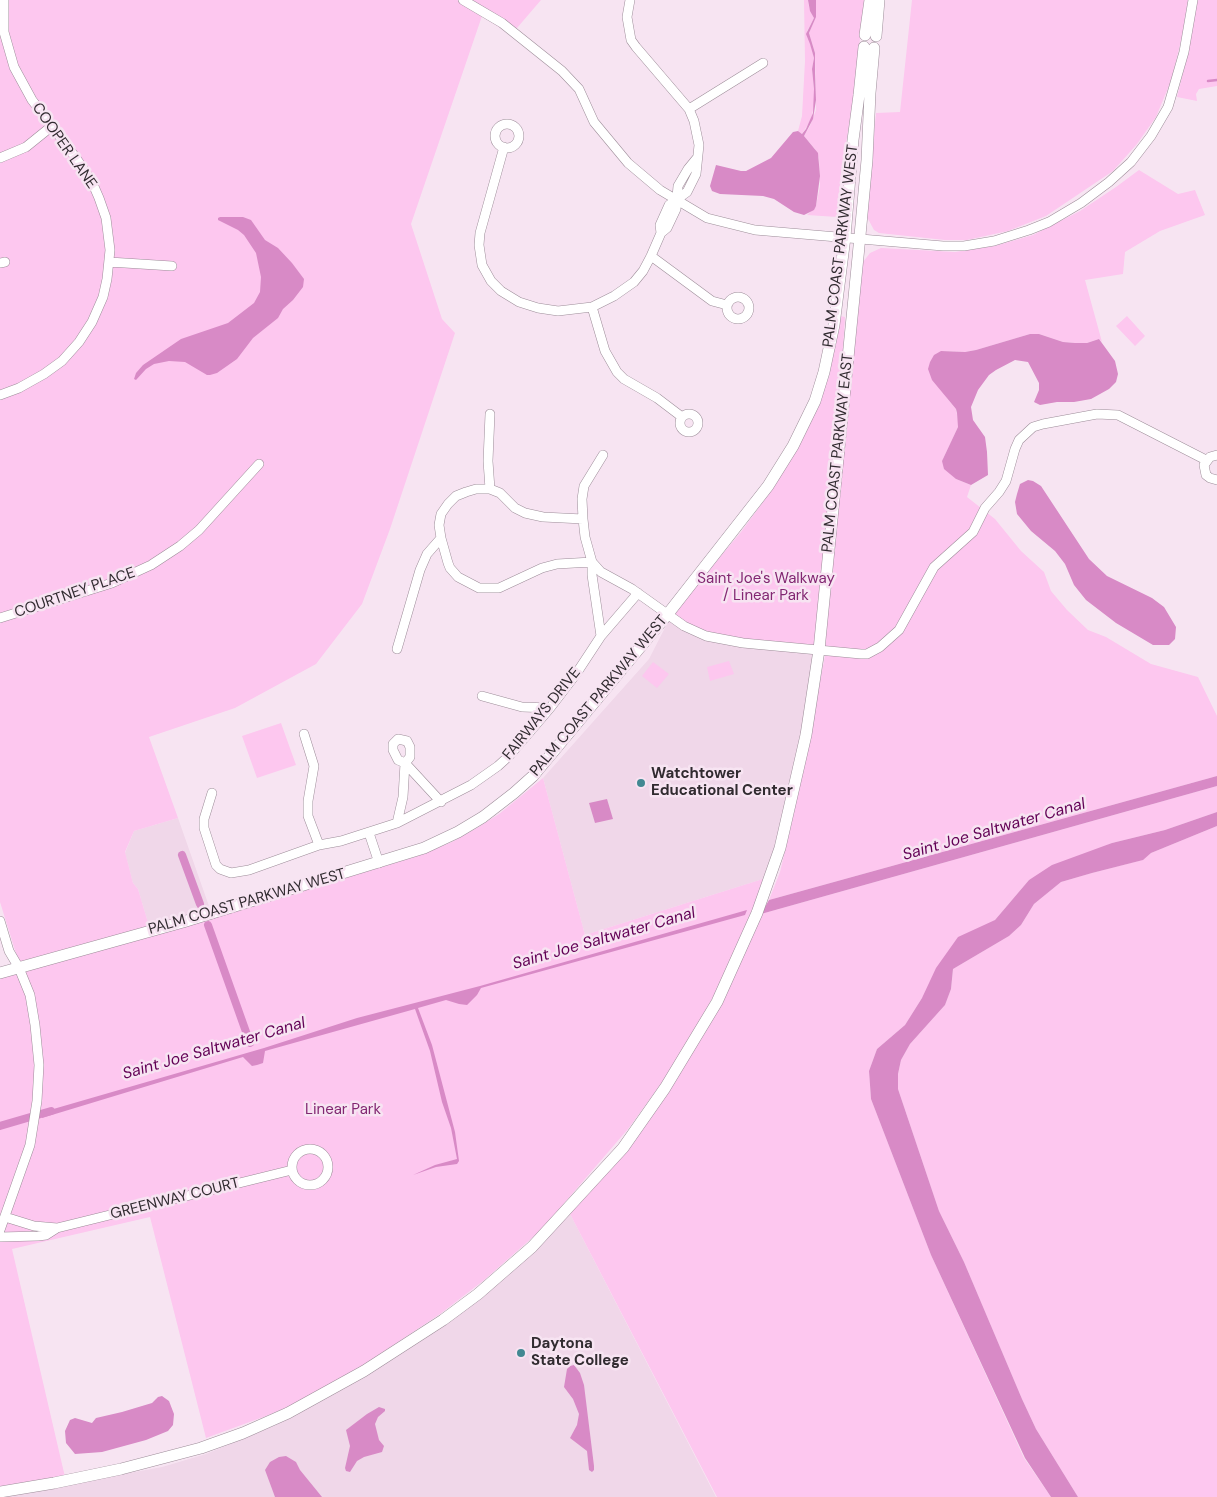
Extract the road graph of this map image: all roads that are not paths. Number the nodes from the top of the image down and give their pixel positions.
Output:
1 (4, 0) edge
2 (463, 0) edge
3 (630, 0) edge
4 (870, 0) edge
5 (879, 0) edge
6 (1193, 0) edge
7 (3, 40) edge
8 (870, 42) junction
9 (763, 63) dead end
10 (865, 94) junction
11 (689, 109) junction
12 (52, 126) junction
13 (504, 147) dead end
14 (0, 158) edge
15 (676, 200) junction
16 (845, 237) junction
17 (860, 238) junction
18 (651, 256) junction
19 (109, 262) junction
20 (172, 266) dead end
21 (727, 305) dead end
22 (592, 307) junction
23 (0, 395) edge
24 (490, 414) dead end
25 (682, 417) dead end
26 (1217, 455) edge
27 (603, 456) dead end
28 (1206, 460) junction
29 (259, 464) dead end
30 (1217, 480) edge
31 (490, 488) junction
32 (583, 519) junction
33 (441, 538) junction
34 (592, 562) junction
35 (638, 593) junction
36 (667, 615) junction
37 (0, 618) edge
38 (601, 636) junction
39 (397, 649) dead end
40 (819, 650) junction
41 (482, 696) dead end
42 (550, 708) junction
43 (304, 734) dead end
44 (212, 793) dead end
45 (441, 802) junction
46 (397, 823) junction
47 (369, 833) junction
48 (319, 845) junction
49 (379, 863) junction
50 (0, 921) edge
51 (19, 968) junction
52 (0, 973) edge
53 (292, 1170) junction
54 (5, 1217) junction
55 (57, 1228) junction
56 (0, 1230) edge
57 (0, 1237) edge
58 (0, 1492) edge

1 - 7 street, COOPER LANE
2 - 15 street
3 - 11 street
4 - 8 main road
5 - 8 main road
6 - 17 street
7 - 12 street, COOPER LANE
8 - 10 main road
9 - 11 street
10 - 16 main road, PALM COAST PARKWAY WEST
10 - 17 main road, PALM COAST PARKWAY EAST
11 - 15 street
12 - 14 street
12 - 19 street, COOPER LANE
13 - 22 street
15 - 16 street
15 - 18 street
16 - 17 street
16 - 36 main road, PALM COAST PARKWAY WEST
17 - 40 main road, PALM COAST PARKWAY EAST
18 - 21 street
18 - 22 street
19 - 20 street
19 - 23 street, COOPER LANE
22 - 25 street
24 - 31 street
26 - 28 street
27 - 32 street
28 - 30 street
28 - 40 street
29 - 37 street, COURTNEY PLACE
31 - 32 street
31 - 33 street
32 - 34 street
33 - 34 street
33 - 39 street
34 - 35 street
34 - 38 street
35 - 36 street
35 - 38 street, FAIRWAYS DRIVE
36 - 40 street
36 - 49 main road, PALM COAST PARKWAY WEST
38 - 42 street, FAIRWAYS DRIVE
40 - 58 main road, PALM COAST PARKWAY EAST
41 - 42 street
42 - 45 street, FAIRWAYS DRIVE
43 - 48 street
44 - 48 street, FAIRWAYS DRIVE
45 - 46 street, FAIRWAYS DRIVE
45 - 46 street
46 - 47 street, FAIRWAYS DRIVE
47 - 48 street, FAIRWAYS DRIVE
47 - 49 street
49 - 51 main road, PALM COAST PARKWAY WEST
50 - 51 street
51 - 52 main road, PALM COAST PARKWAY WEST
51 - 54 street
53 - 53 street
53 - 55 street, GREENWAY COURT
54 - 55 street
54 - 56 street
55 - 57 street

